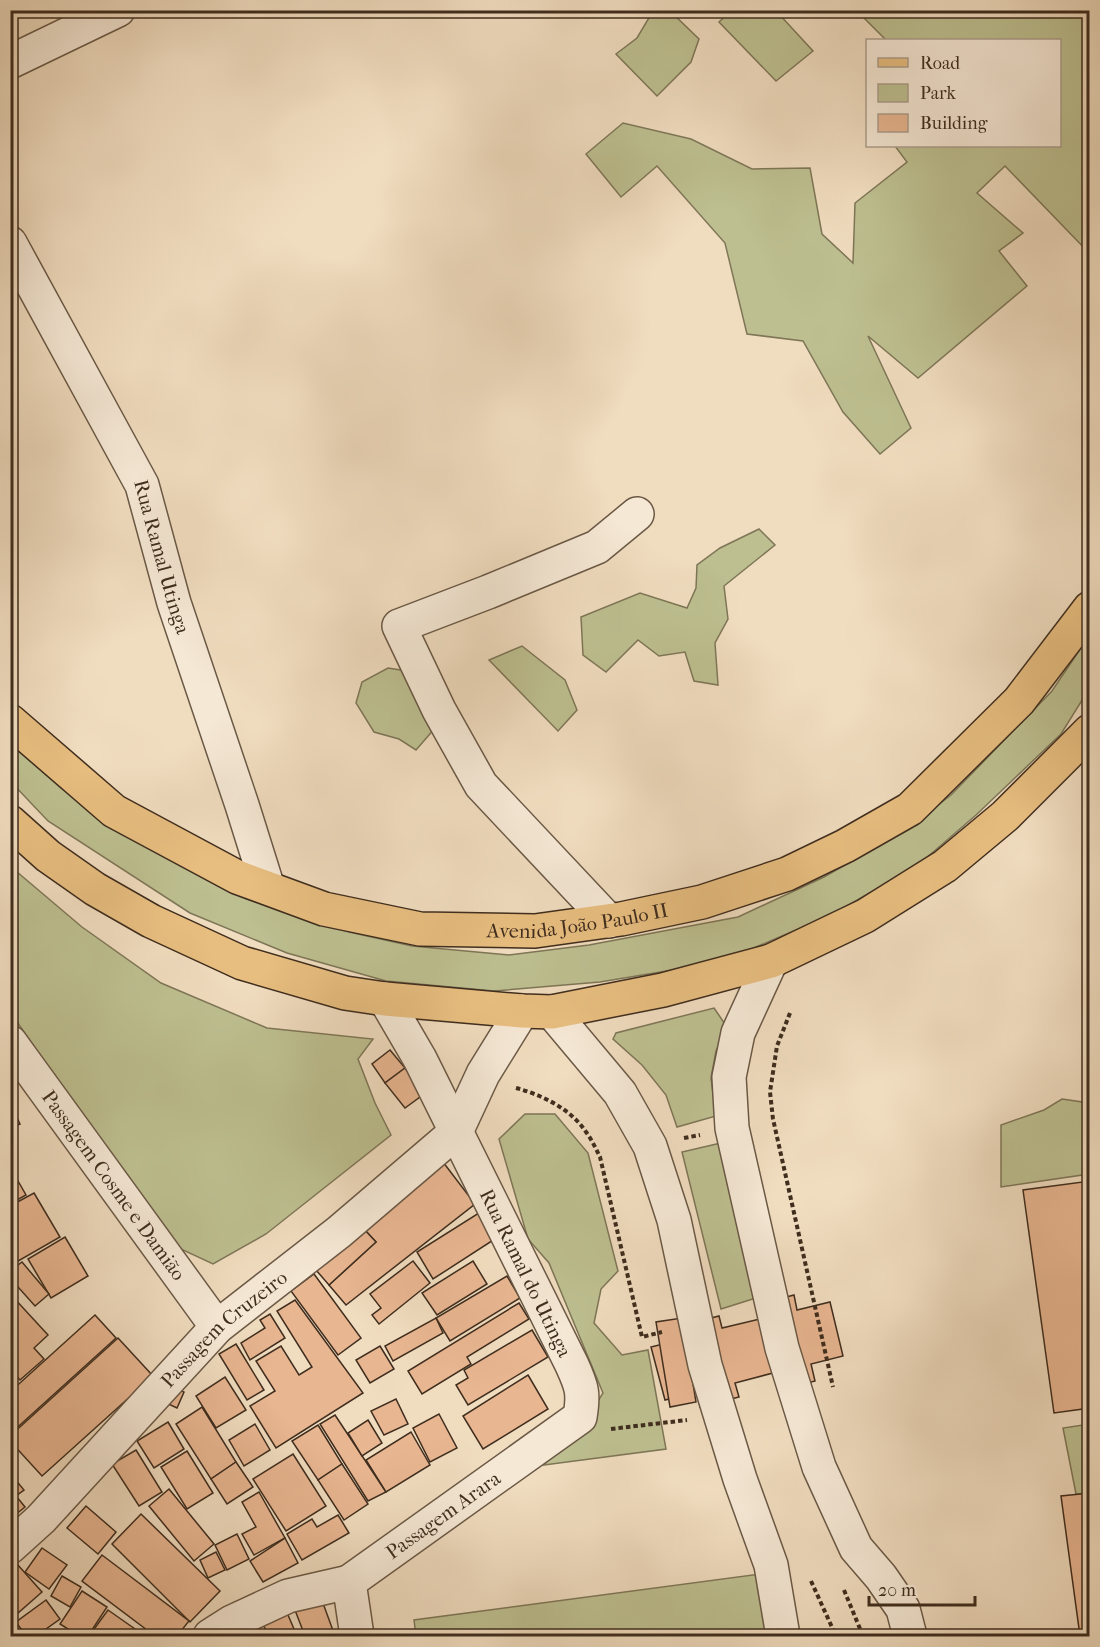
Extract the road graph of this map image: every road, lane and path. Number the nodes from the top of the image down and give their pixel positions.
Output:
1 (118, 10) edge
2 (10, 62) edge
3 (10, 243) edge
4 (638, 514) dead end
5 (1089, 608) edge
6 (10, 721) edge
7 (1089, 731) edge
8 (10, 822) edge
9 (268, 888) junction
10 (609, 921) junction
11 (771, 961) junction
12 (385, 999) junction
13 (537, 1012) junction
14 (790, 1013) dead end
15 (10, 1042) edge
16 (508, 1086) dead end
17 (456, 1132) junction
18 (217, 1327) junction
19 (665, 1331) dead end
20 (835, 1396) dead end
21 (685, 1409) dead end
22 (580, 1417) joint
23 (688, 1420) dead end
24 (10, 1547) edge
25 (350, 1582) junction
26 (210, 1636) edge
27 (357, 1636) edge
28 (783, 1636) edge
29 (910, 1636) edge

1 - 2 street
3 - 9 street, Rua Ramal Utinga
4 - 10 street
5 - 10 main road, Avenida João Paulo II
6 - 9 main road, Avenida João Paulo II
7 - 11 main road
8 - 12 main road
9 - 10 main road, Avenida João Paulo II
11 - 13 main road
11 - 29 street
12 - 13 main road
12 - 17 street, Rua Ramal do Utinga
13 - 17 street
13 - 28 street
14 - 20 path
15 - 18 street, Passagem Cosme e Damião
16 - 19 path
17 - 18 street, Passagem Cruzeiro
17 - 22 street, Rua Ramal do Utinga
18 - 24 street, Passagem Cruzeiro
21 - 23 path
22 - 25 street, Passagem Arara
25 - 26 street
25 - 27 street

